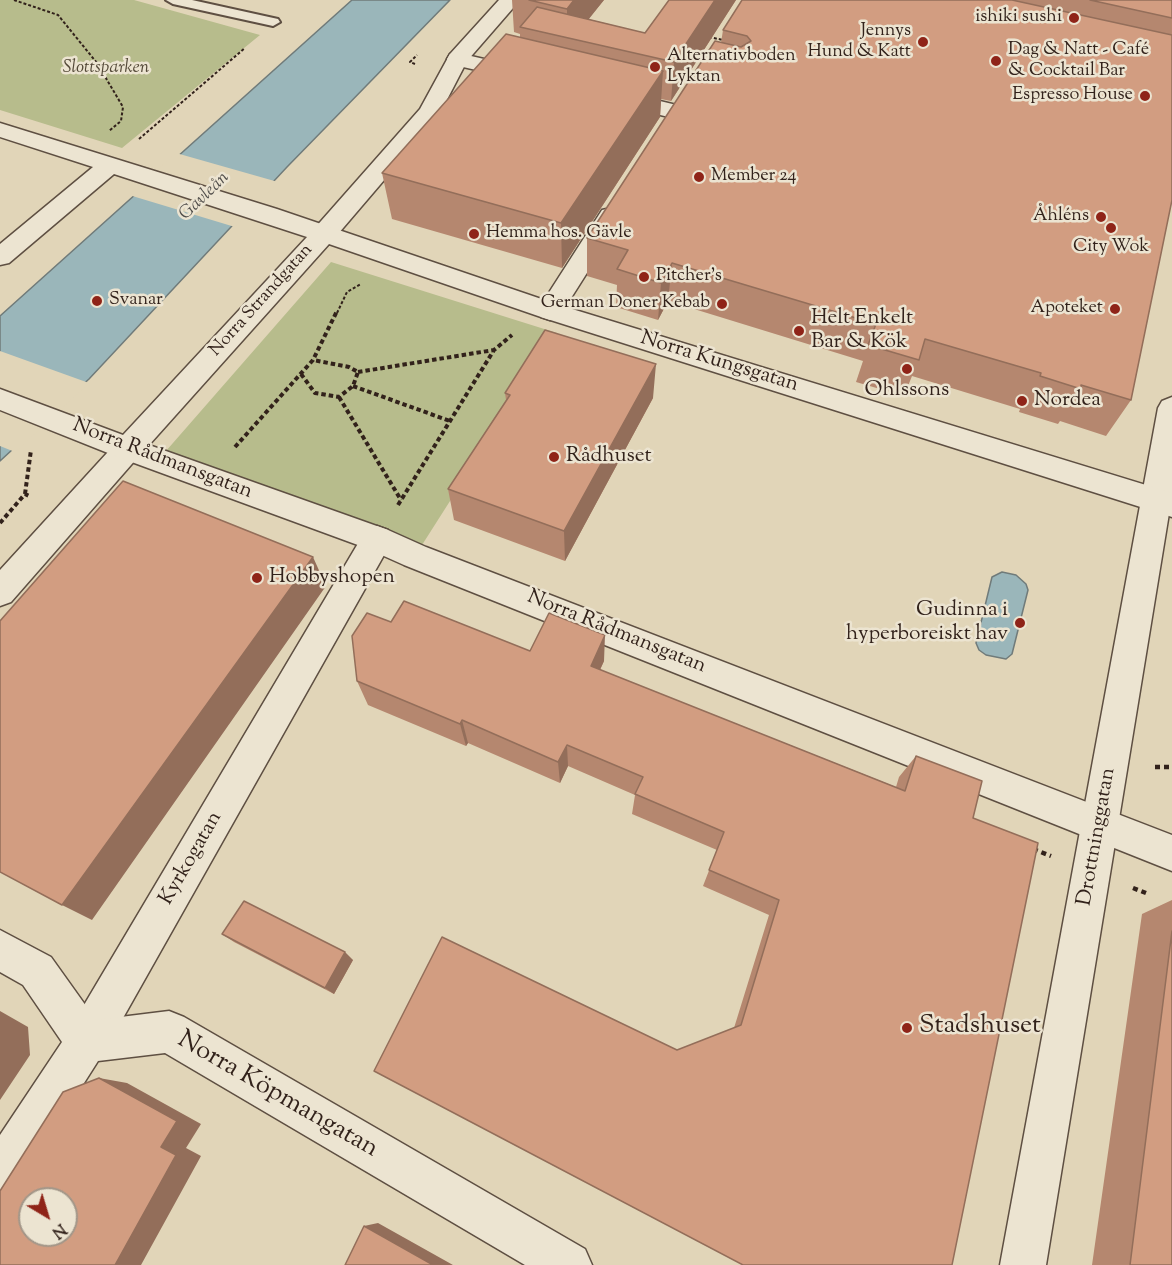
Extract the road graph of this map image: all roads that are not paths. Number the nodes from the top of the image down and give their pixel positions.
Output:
1 (173, 0) edge
2 (510, 0) edge
3 (273, 22) road end
4 (712, 38) dead end
5 (458, 59) junction
6 (539, 78) edge
7 (597, 92) edge
8 (677, 112) junction
9 (0, 130) edge
10 (664, 132) edge
11 (109, 166) junction
12 (626, 193) edge
13 (322, 235) junction
14 (0, 257) edge
15 (550, 311) junction
16 (0, 399) edge
17 (1172, 408) edge
18 (128, 449) junction
19 (1164, 502) edge
20 (377, 539) junction
21 (0, 592) edge
22 (1100, 824) junction
23 (1172, 853) edge
24 (0, 950) edge
25 (86, 1042) junction
26 (0, 1174) edge
27 (569, 1265) edge
28 (1023, 1265) edge

1 - 3 lane
2 - 5 street, Norra Strandgatan
4 - 8 street
5 - 6 street
5 - 13 street, Norra Strandgatan
7 - 8 street
8 - 10 street
9 - 11 street, Norra Kungsgatan
11 - 13 street, Norra Kungsgatan
11 - 14 street
12 - 15 street
13 - 15 street, Norra Kungsgatan
13 - 18 street, Norra Strandgatan
15 - 19 street, Norra Kungsgatan
16 - 18 street, Norra Rådmansgatan
17 - 19 street, Drottninggatan
18 - 20 street, Norra Rådmansgatan
18 - 21 street, Norra Strandgatan
19 - 22 street, Drottninggatan
20 - 22 street, Norra Rådmansgatan
20 - 25 street, Kyrkogatan
22 - 23 street, Norra Rådmansgatan
22 - 28 street, Drottninggatan
24 - 25 street
25 - 26 street, Kyrkogatan
25 - 27 street, Norra Köpmangatan

